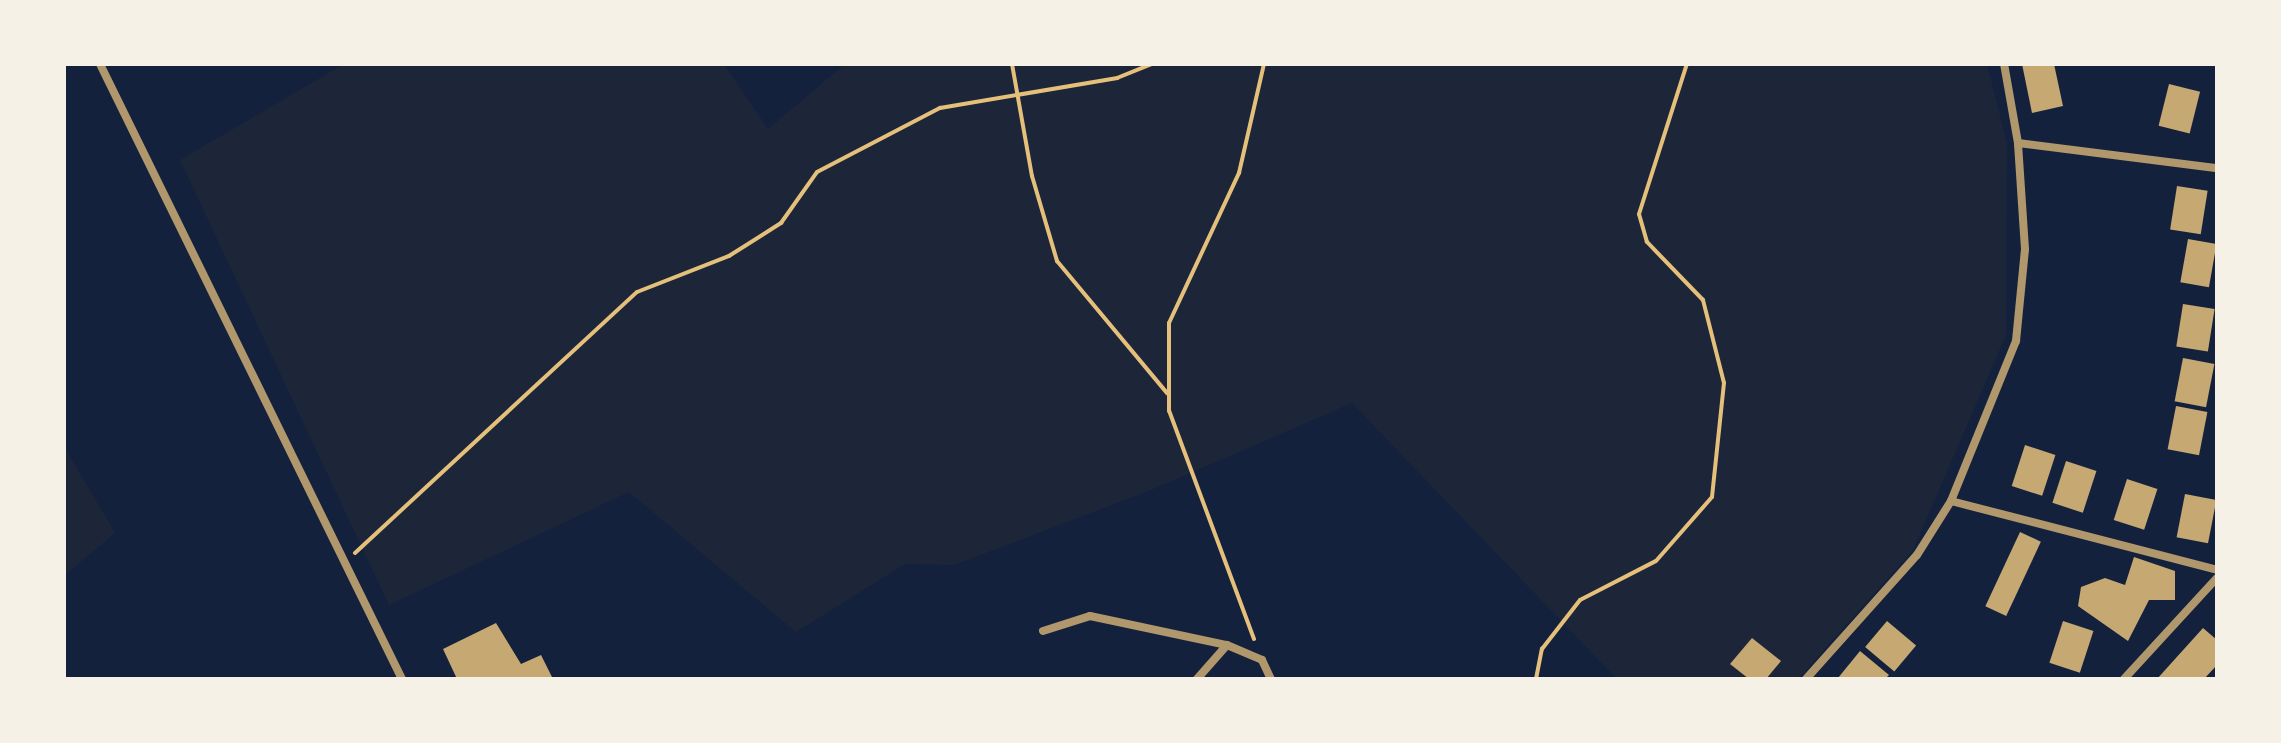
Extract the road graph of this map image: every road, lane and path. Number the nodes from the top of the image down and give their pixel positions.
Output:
1 (100, 64) edge
2 (1012, 64) edge
3 (1151, 64) edge
4 (1264, 64) edge
5 (1687, 64) edge
6 (2004, 64) edge
7 (1018, 98) junction
8 (2018, 143) junction
9 (2217, 168) edge
10 (1169, 395) junction
11 (1951, 501) junction
12 (345, 562) junction
13 (2217, 570) edge
14 (2217, 578) edge
15 (1043, 631) dead end
16 (1227, 645) junction
17 (1262, 660) junction
18 (402, 679) edge
19 (1197, 679) edge
20 (1271, 679) edge
21 (1536, 679) edge
22 (1806, 679) edge
23 (2124, 679) edge

1 - 12 street
2 - 7 path
3 - 7 path
4 - 10 path
5 - 21 path
6 - 8 street
7 - 10 path
7 - 12 path
8 - 9 street
8 - 11 street
10 - 17 path
11 - 13 street
11 - 22 street
12 - 18 street
14 - 23 street
15 - 16 street
16 - 17 street
16 - 19 street
17 - 20 street

